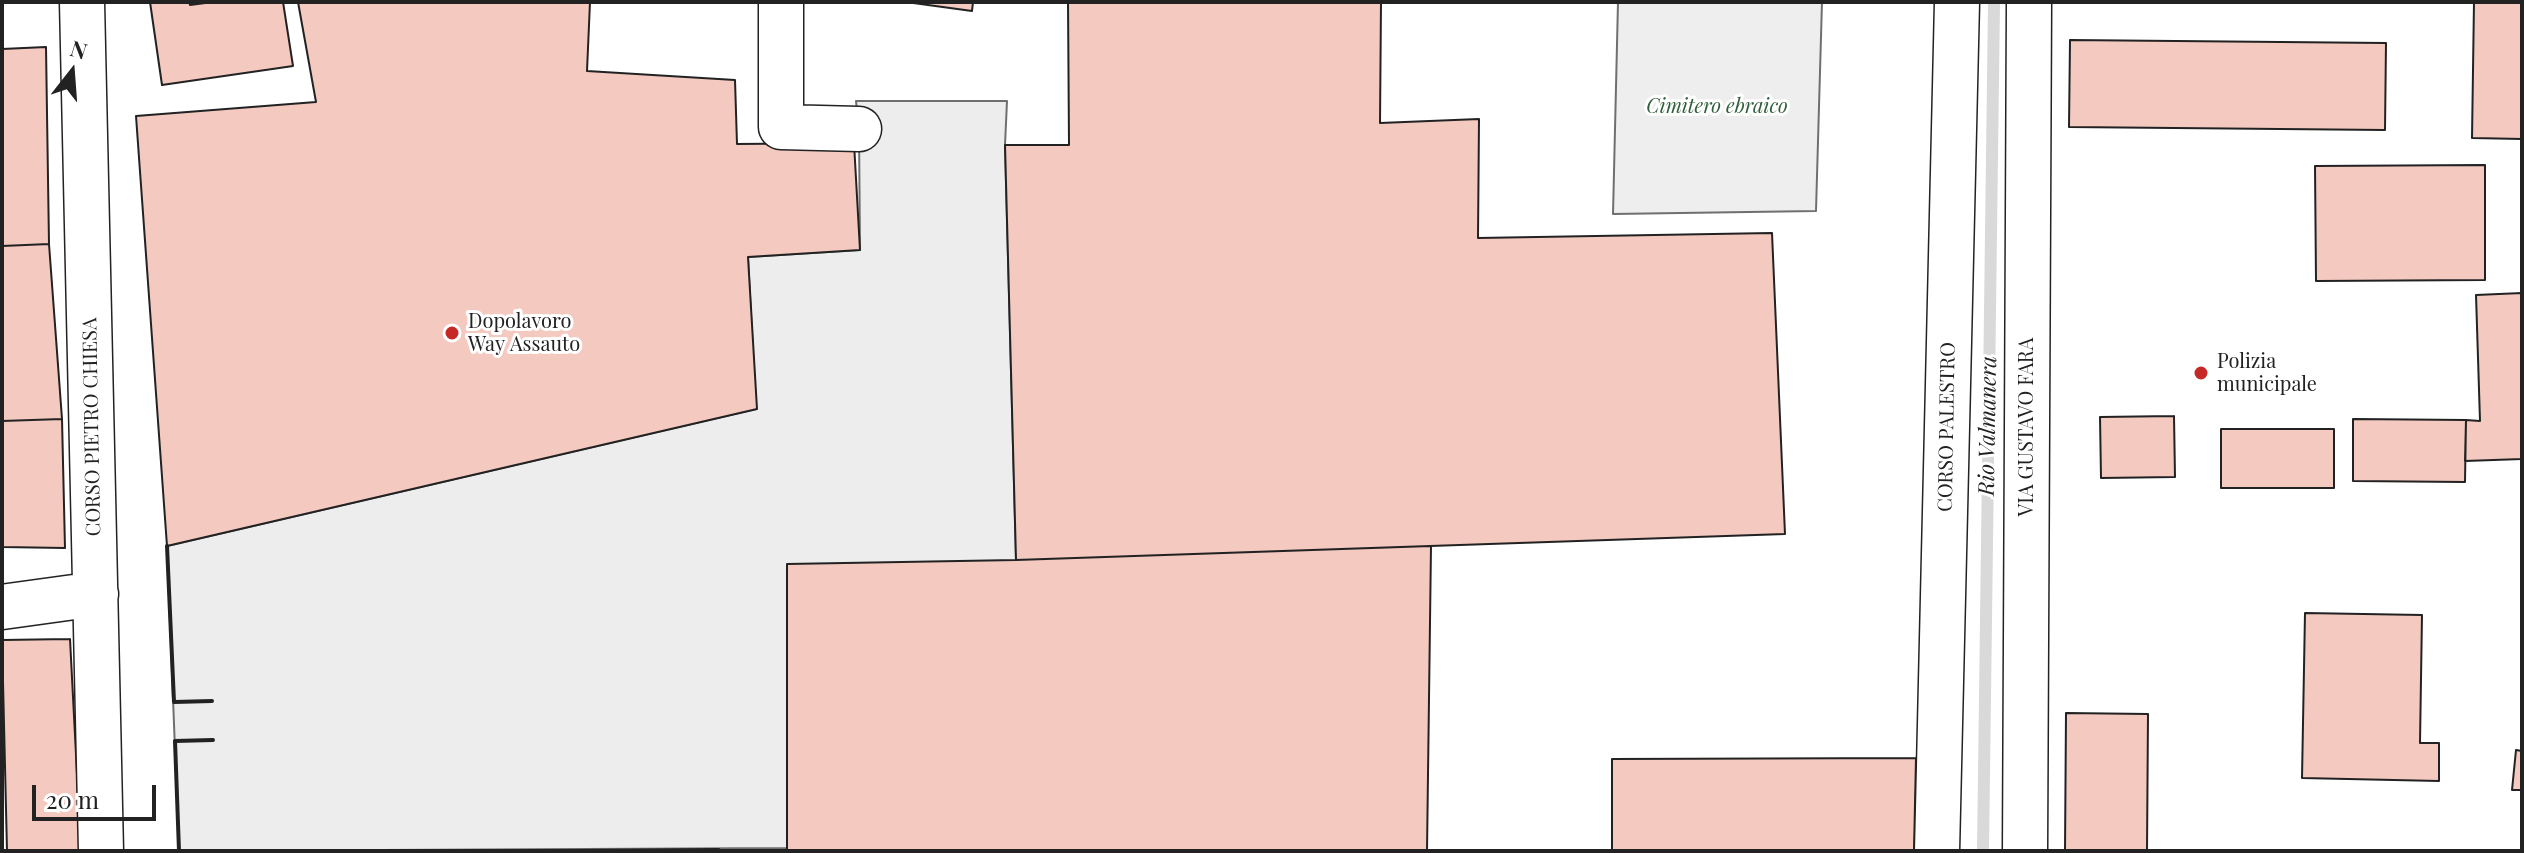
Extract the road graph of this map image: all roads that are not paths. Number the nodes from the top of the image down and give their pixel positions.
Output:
1 (82, 2) edge
2 (781, 2) edge
3 (1957, 2) edge
4 (2029, 2) edge
5 (859, 129) dead end
6 (96, 594) junction
7 (2, 607) edge
8 (101, 851) edge
9 (1937, 851) edge
10 (2025, 851) edge

1 - 6 street, CORSO PIETRO CHIESA
2 - 5 street
3 - 9 street, CORSO PALESTRO
4 - 10 street, VIA GUSTAVO FARA
6 - 7 street
6 - 8 street, CORSO PIETRO CHIESA

